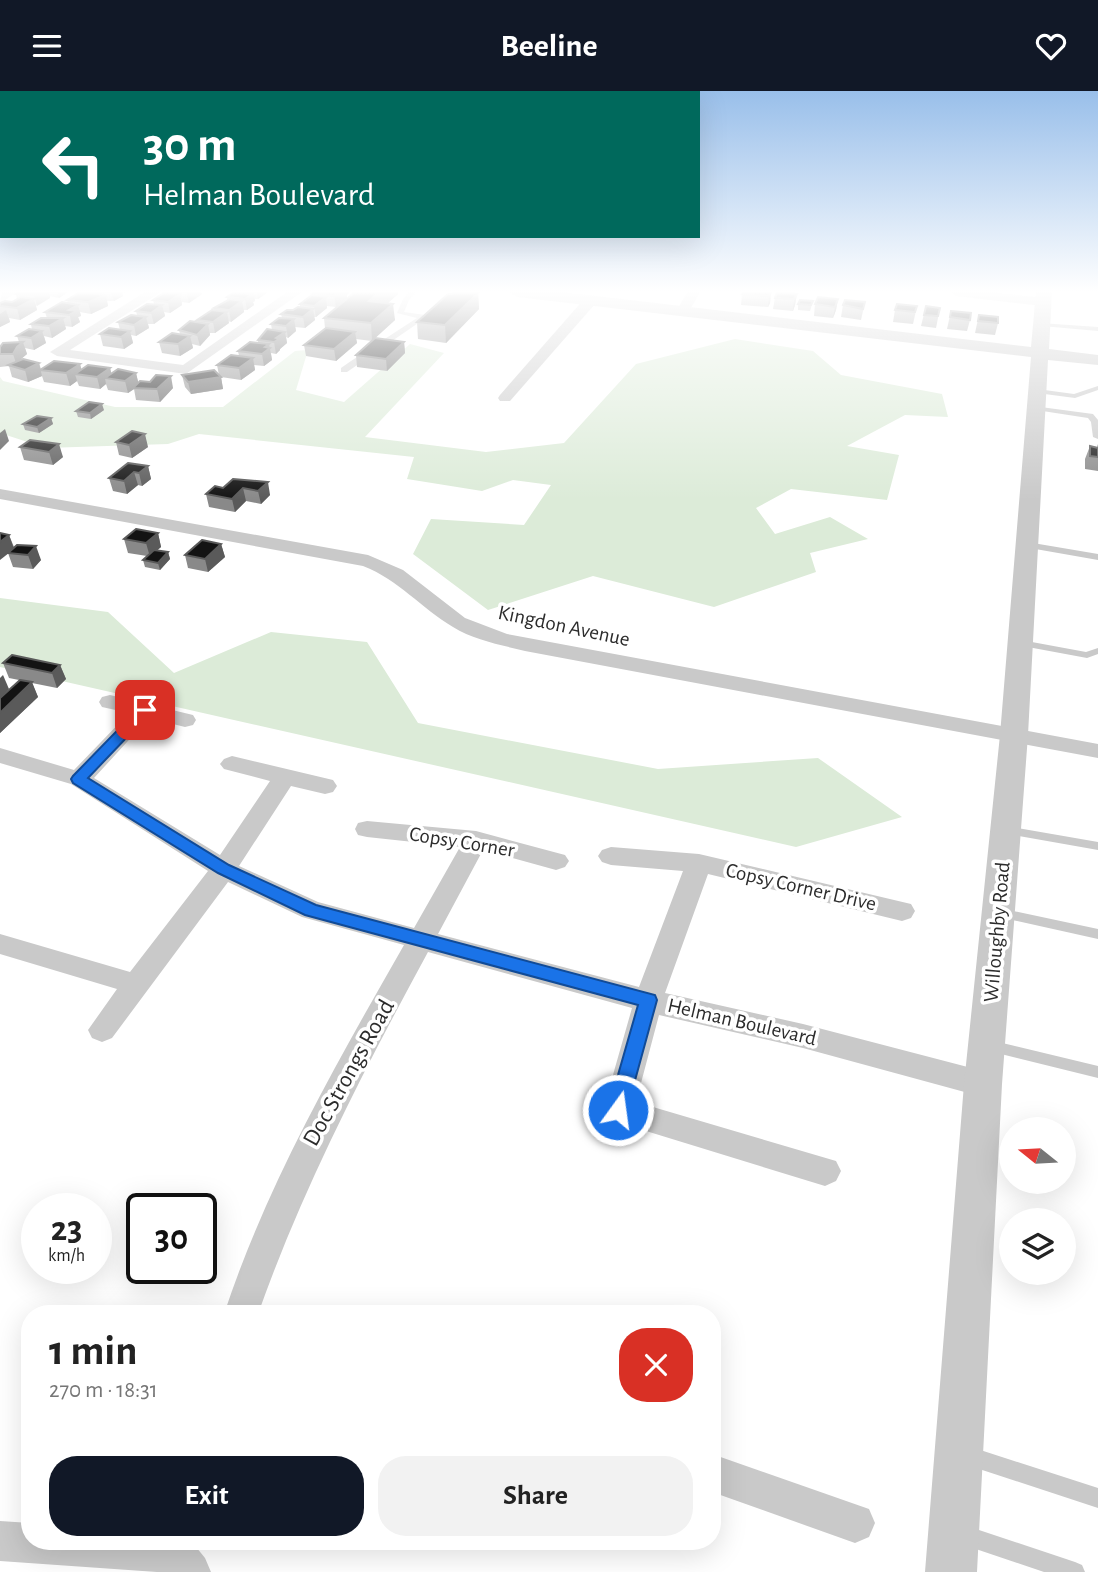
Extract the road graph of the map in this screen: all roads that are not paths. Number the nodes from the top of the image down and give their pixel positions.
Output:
1 (122, 361) edge
2 (199, 361) edge
3 (356, 361) edge
4 (537, 361) edge
5 (1039, 361) edge
6 (344, 370) dead end
7 (1098, 388) edge
8 (505, 398) dead end
9 (1036, 400) junction
10 (1097, 437) edge
11 (0, 494) edge
12 (1027, 545) junction
13 (1098, 557) edge
14 (1021, 643) junction
15 (1098, 651) edge
16 (110, 702) dead end
17 (145, 710) junction
18 (185, 720) dead end
19 (1014, 735) junction
20 (1098, 751) edge
21 (0, 755) edge
22 (232, 764) dead end
23 (285, 776) junction
24 (79, 779) junction
25 (326, 786) dead end
26 (367, 829) dead end
27 (1006, 830) junction
28 (477, 840) junction
29 (1098, 846) edge
30 (611, 856) dead end
31 (556, 861) dead end
32 (699, 863) junction
33 (224, 869) junction
34 (902, 911) dead end
35 (999, 913) junction
36 (1098, 934) edge
37 (424, 939) junction
38 (0, 944) edge
39 (135, 984) junction
40 (648, 1000) junction
41 (102, 1030) dead end
42 (987, 1045) junction
43 (1098, 1072) edge
44 (983, 1084) junction
45 (825, 1171) dead end
46 (250, 1305) edge
47 (958, 1453) junction
48 (721, 1476) edge
49 (1098, 1498) edge
50 (855, 1523) dead end
51 (954, 1532) junction
52 (0, 1541) edge
53 (21, 1543) edge
54 (108, 1550) edge
55 (180, 1556) edge
56 (951, 1572) edge
57 (1075, 1572) edge

1 - 2 street
3 - 6 lane
4 - 8 street
5 - 9 street, Willoughby Road
7 - 9 lane
9 - 10 lane
9 - 12 street, Willoughby Road
11 - 19 street, Kingdon Avenue
12 - 13 lane
12 - 14 street, Willoughby Road
14 - 15 lane
14 - 19 street, Willoughby Road
16 - 17 street
17 - 18 street
17 - 24 street
19 - 20 street, Kingdon Avenue
19 - 27 street, Willoughby Road
21 - 24 street, Helman Boulevard
22 - 23 street
23 - 25 street
23 - 33 street
24 - 33 street, Helman Boulevard
26 - 28 street, Copsy Corner
27 - 29 lane
27 - 35 street, Willoughby Road
28 - 31 street, Copsy Corner
28 - 37 street, Doc Strongs Road
30 - 32 street, Copsy Corner Drive
32 - 34 street, Copsy Corner Drive
32 - 40 street, Copsy Corner Drive
33 - 37 street, Helman Boulevard
33 - 39 street
35 - 36 lane
35 - 42 street, Willoughby Road
37 - 40 street, Helman Boulevard
37 - 46 street, Doc Strongs Road
38 - 39 street
39 - 41 street
40 - 44 street, Helman Boulevard
40 - 45 street, Copsy Corner Drive
42 - 43 lane
42 - 44 street, Willoughby Road
44 - 47 street, Willoughby Road
47 - 49 lane
47 - 51 street, Willoughby Road
48 - 50 street
51 - 56 street, Willoughby Road
51 - 57 lane
52 - 53 street
54 - 55 street

